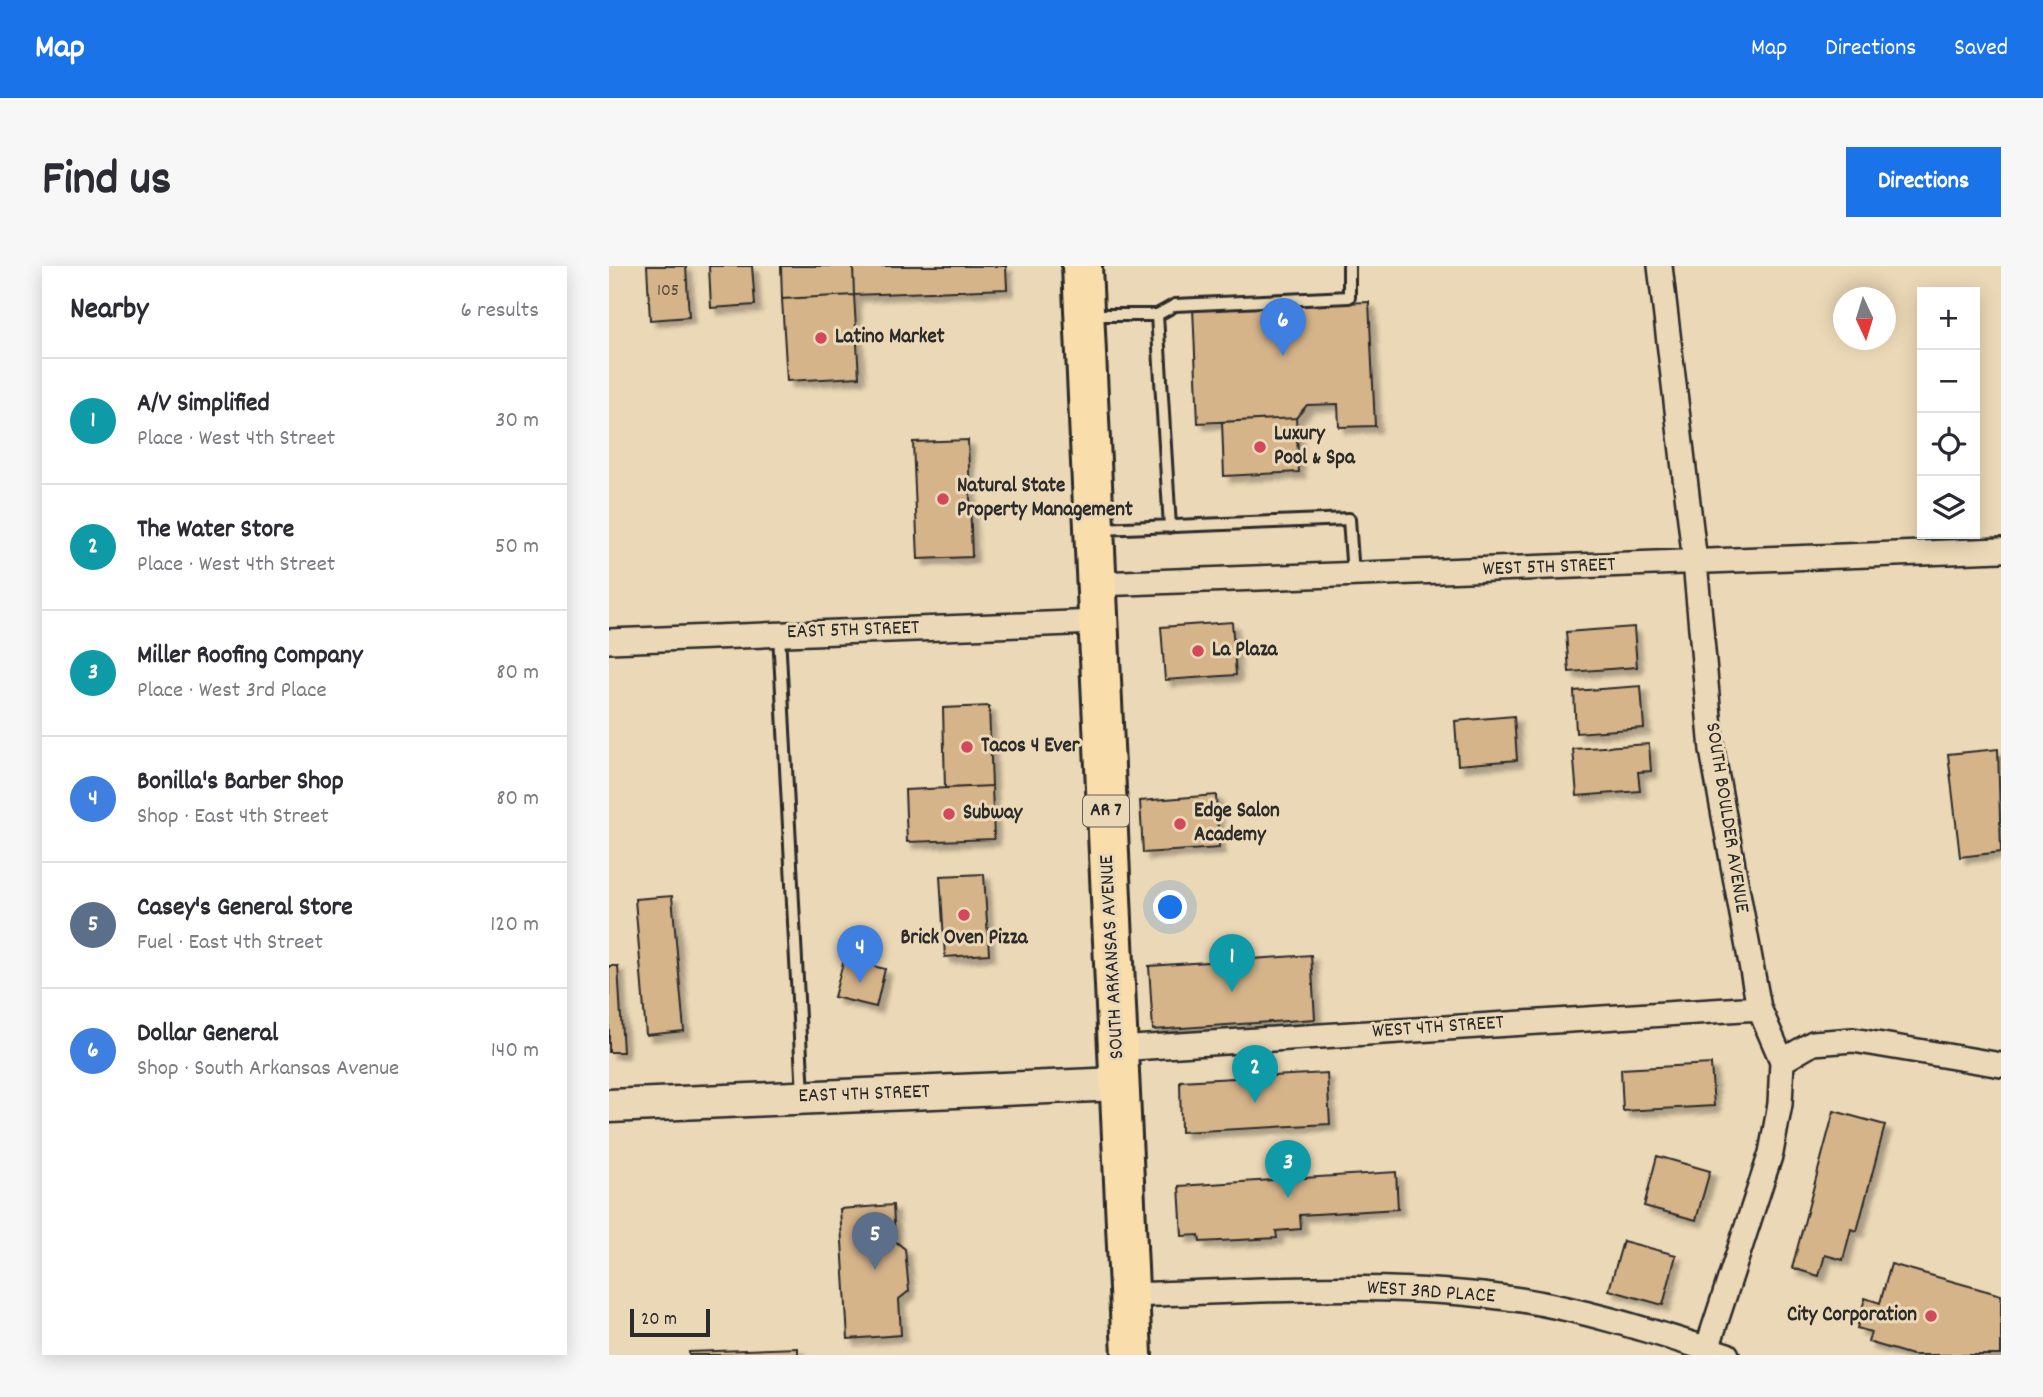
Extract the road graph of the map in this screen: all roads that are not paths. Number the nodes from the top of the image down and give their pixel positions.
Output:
1 (1081, 266) edge
2 (1349, 266) edge
3 (1660, 266) edge
4 (1084, 315) junction
5 (1157, 316) junction
6 (1170, 527) junction
7 (1094, 530) junction
8 (2001, 550) edge
9 (1695, 562) junction
10 (1353, 575) junction
11 (1097, 584) junction
12 (1097, 622) junction
13 (779, 634) junction
14 (609, 641) edge
15 (1759, 1008) junction
16 (1782, 1061) junction
17 (2001, 1065) edge
18 (1118, 1067) junction
19 (803, 1098) junction
20 (609, 1106) edge
21 (1129, 1295) junction
22 (1713, 1353) edge
23 (1132, 1355) edge

1 - 4 highway, SOUTH ARKANSAS AVENUE / AR 7
2 - 5 lane
3 - 9 street, SOUTH BOULDER AVENUE
4 - 5 lane
4 - 7 highway, SOUTH ARKANSAS AVENUE / AR 7
5 - 6 lane
6 - 7 lane
6 - 10 lane
7 - 11 highway, SOUTH ARKANSAS AVENUE / AR 7
8 - 9 street, WEST 5TH STREET
9 - 10 street, WEST 5TH STREET
9 - 15 street, SOUTH BOULDER AVENUE
10 - 11 street, WEST 5TH STREET
11 - 12 highway, SOUTH ARKANSAS AVENUE / AR 7
12 - 13 street, EAST 5TH STREET
12 - 18 highway, SOUTH ARKANSAS AVENUE / AR 7
13 - 14 street, EAST 5TH STREET
13 - 19 lane
15 - 16 street, SOUTH BOULDER AVENUE
15 - 18 street, WEST 4TH STREET
16 - 17 street
16 - 22 street, SOUTH BOULDER AVENUE
18 - 19 street, EAST 4TH STREET
18 - 21 highway, SOUTH ARKANSAS AVENUE / AR 7
19 - 20 street, EAST 4TH STREET
21 - 22 street, WEST 3RD PLACE
21 - 23 highway, SOUTH ARKANSAS AVENUE / AR 7

